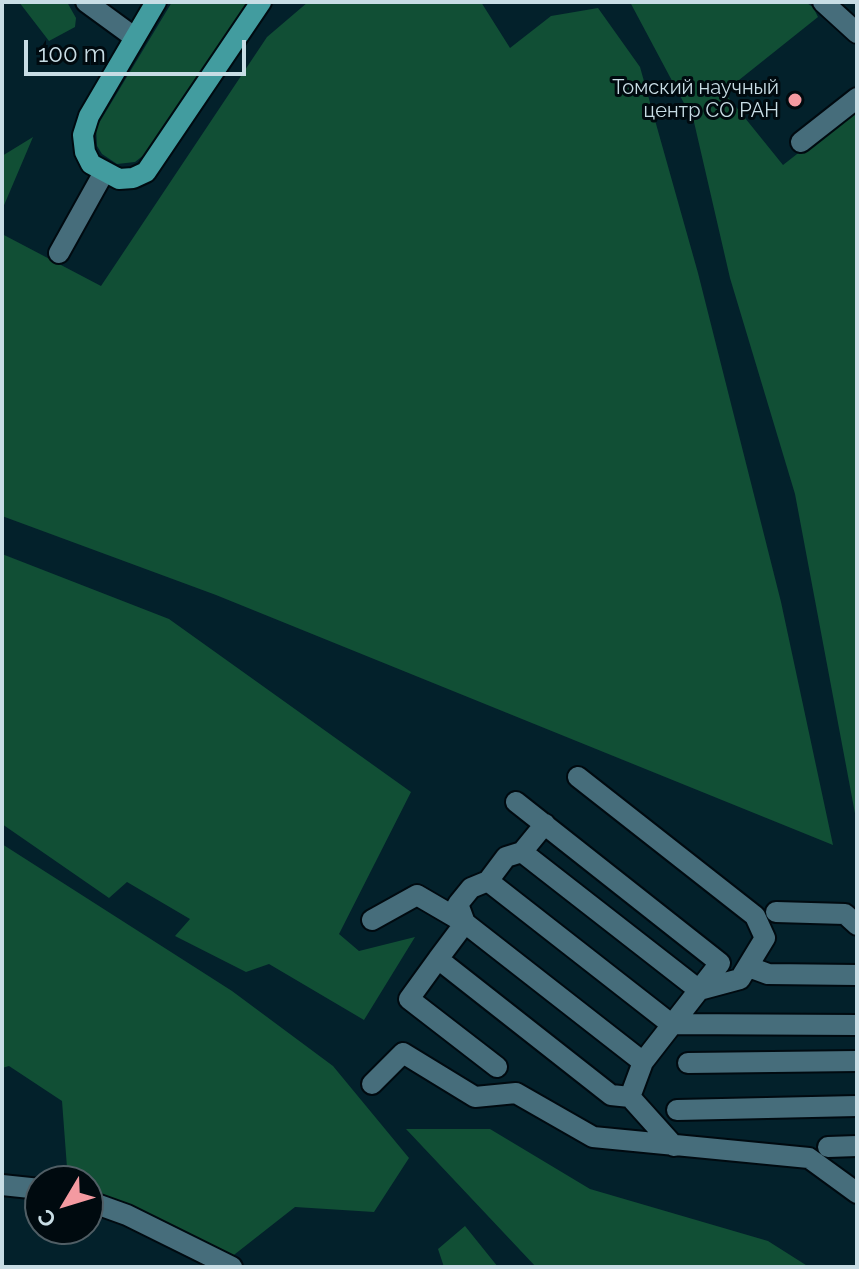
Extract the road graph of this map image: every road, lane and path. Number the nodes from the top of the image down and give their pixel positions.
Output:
1 (86, 2) edge
2 (156, 2) edge
3 (261, 2) edge
4 (823, 2) edge
5 (857, 33) edge
6 (134, 37) junction
7 (857, 98) edge
8 (801, 142) dead end
9 (103, 174) junction
10 (59, 253) dead end
11 (578, 777) dead end
12 (516, 802) dead end
13 (545, 824) junction
14 (522, 852) junction
15 (488, 881) junction
16 (776, 912) dead end
17 (372, 920) dead end
18 (465, 923) junction
19 (857, 925) edge
20 (438, 959) junction
21 (749, 967) junction
22 (857, 975) edge
23 (699, 990) junction
24 (671, 1024) junction
25 (857, 1025) edge
26 (857, 1061) edge
27 (643, 1062) junction
28 (688, 1063) dead end
29 (497, 1067) dead end
30 (372, 1084) dead end
31 (630, 1097) junction
32 (857, 1106) edge
33 (677, 1110) dead end
34 (674, 1146) junction
35 (857, 1146) edge
36 (828, 1147) dead end
37 (2, 1185) edge
38 (24, 1187) edge
39 (857, 1193) edge
40 (104, 1207) edge
41 (232, 1267) edge

1 - 6 street
2 - 6 main road
3 - 9 main road
4 - 5 street
6 - 9 main road
7 - 8 street
9 - 10 street
11 - 21 street
12 - 13 street
13 - 14 street
13 - 23 street
14 - 15 street
14 - 23 street
15 - 18 street
15 - 24 street
16 - 19 street
17 - 18 street
18 - 20 street
18 - 27 street
20 - 29 street
20 - 31 street
21 - 22 street
21 - 23 street
23 - 24 street
24 - 25 street
24 - 27 street
26 - 28 street
27 - 31 street
30 - 34 street
31 - 34 street
32 - 33 street
34 - 39 street
35 - 36 street
37 - 38 street
40 - 41 street

